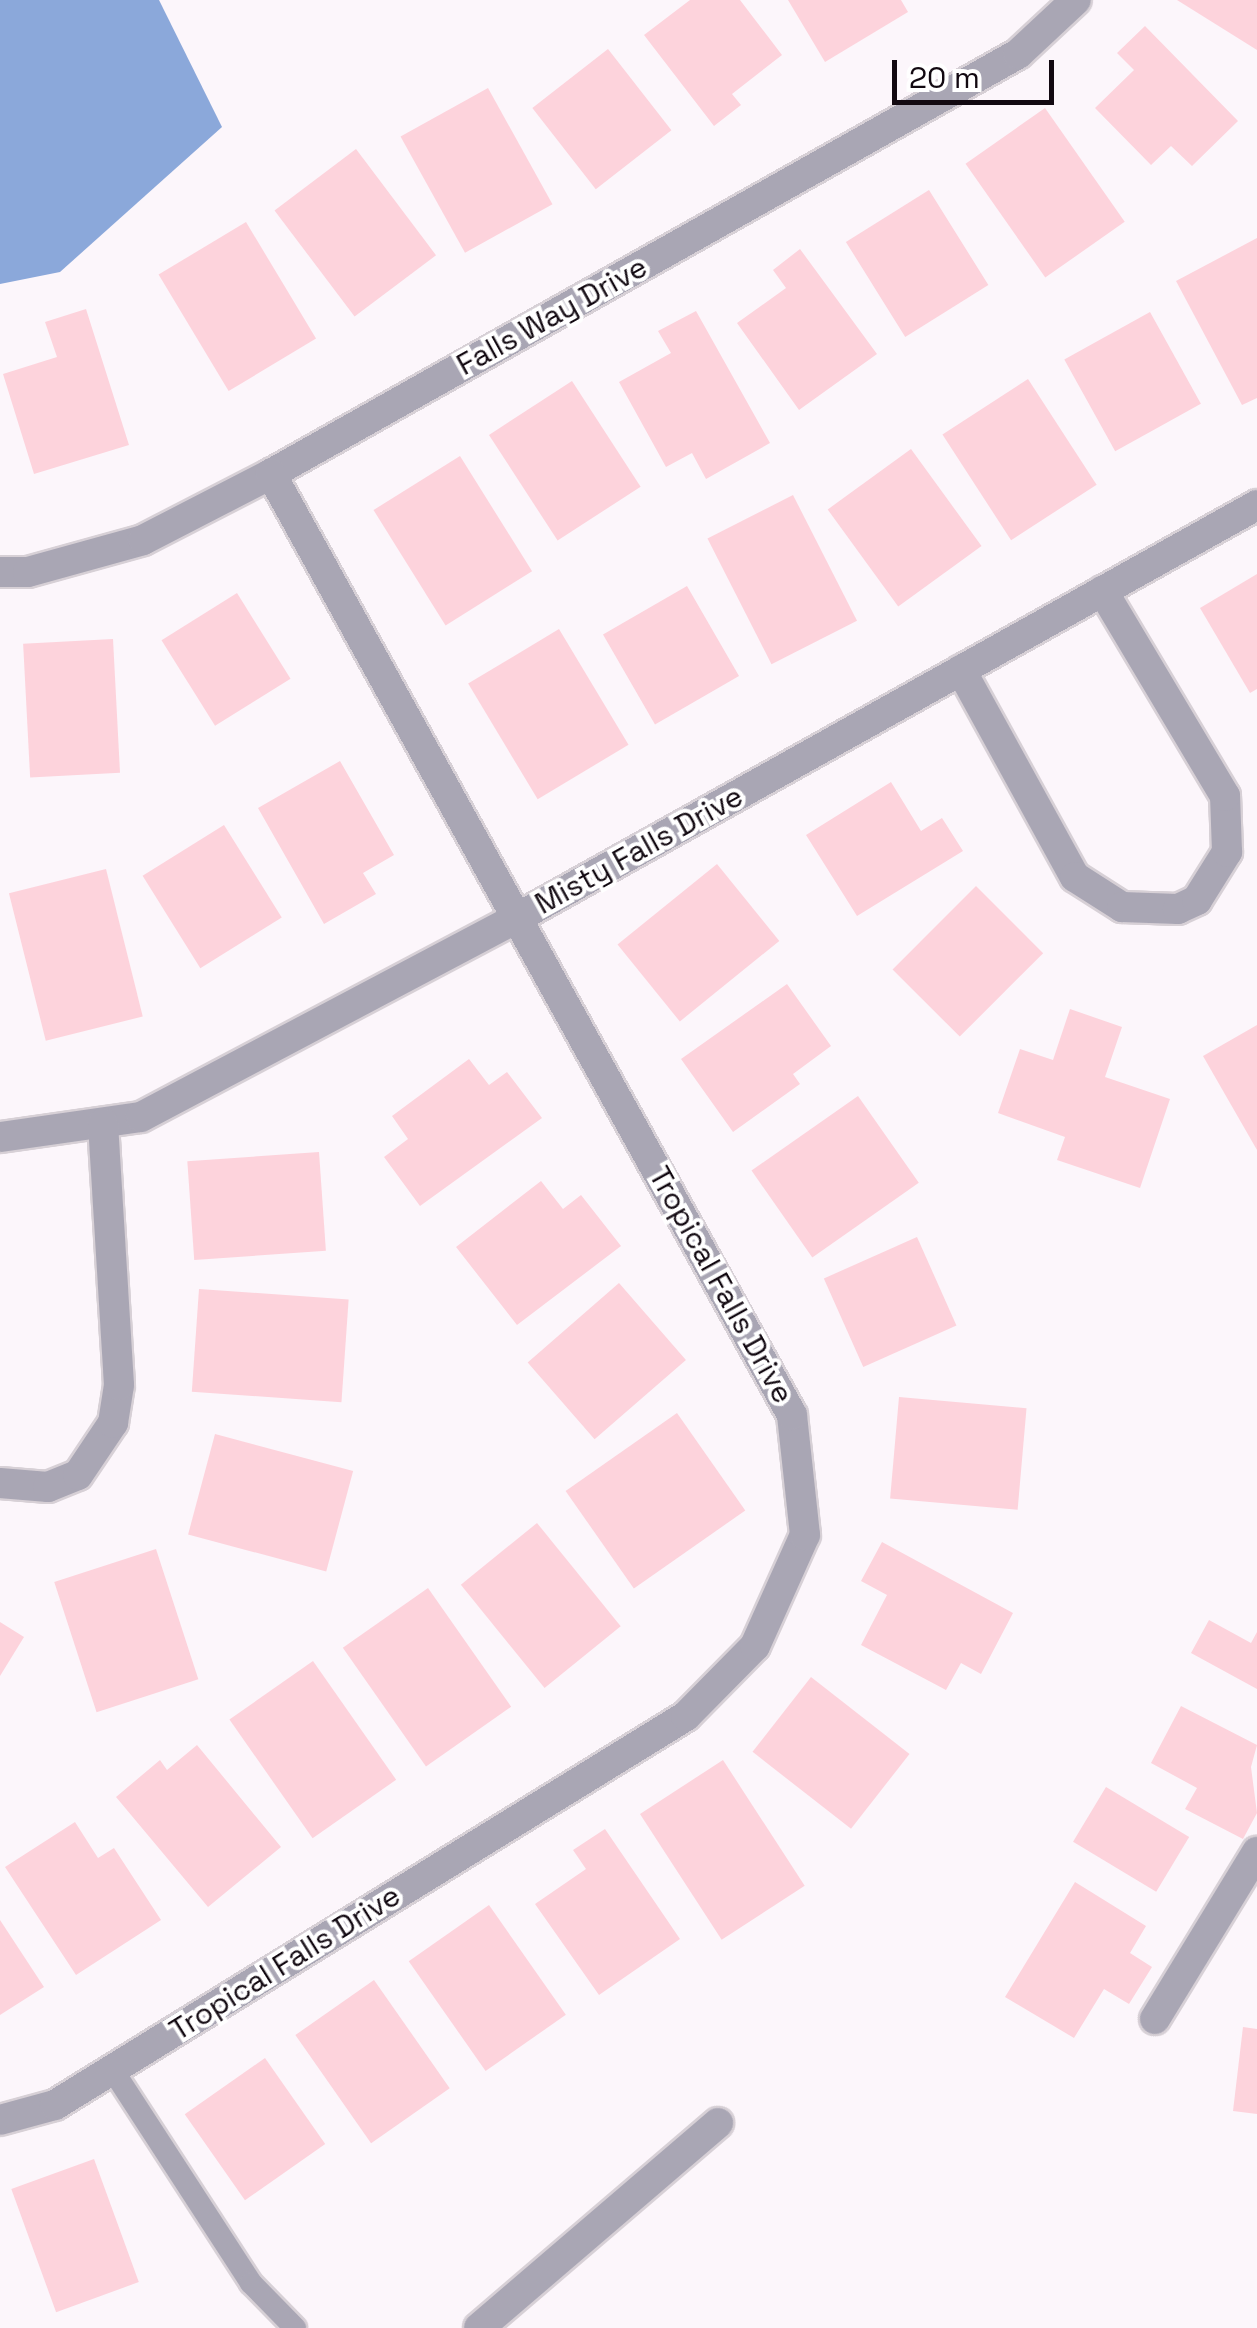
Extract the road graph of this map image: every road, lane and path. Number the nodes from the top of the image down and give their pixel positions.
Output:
1 (1076, 0) edge
2 (271, 474) junction
3 (1257, 505) edge
4 (0, 572) edge
5 (1104, 591) junction
6 (960, 670) junction
7 (520, 916) junction
8 (103, 1123) junction
9 (0, 1137) edge
10 (0, 1483) edge
11 (1257, 1852) edge
12 (1155, 2019) dead end
13 (112, 2070) junction
14 (0, 2120) edge
15 (718, 2123) dead end
16 (295, 2328) edge
17 (479, 2328) edge

1 - 2 street, Falls Way Drive
2 - 4 street, Falls Way Drive
2 - 7 street, Tropical Falls Drive
3 - 5 street, Misty Falls Drive
5 - 6 street, Misty Falls Drive
5 - 6 street
6 - 7 street, Misty Falls Drive
7 - 8 street, Misty Falls Drive
7 - 13 street, Tropical Falls Drive
8 - 9 street, Misty Falls Drive
8 - 10 street
11 - 12 street
13 - 14 street, Tropical Falls Drive
13 - 16 lane
15 - 17 street

